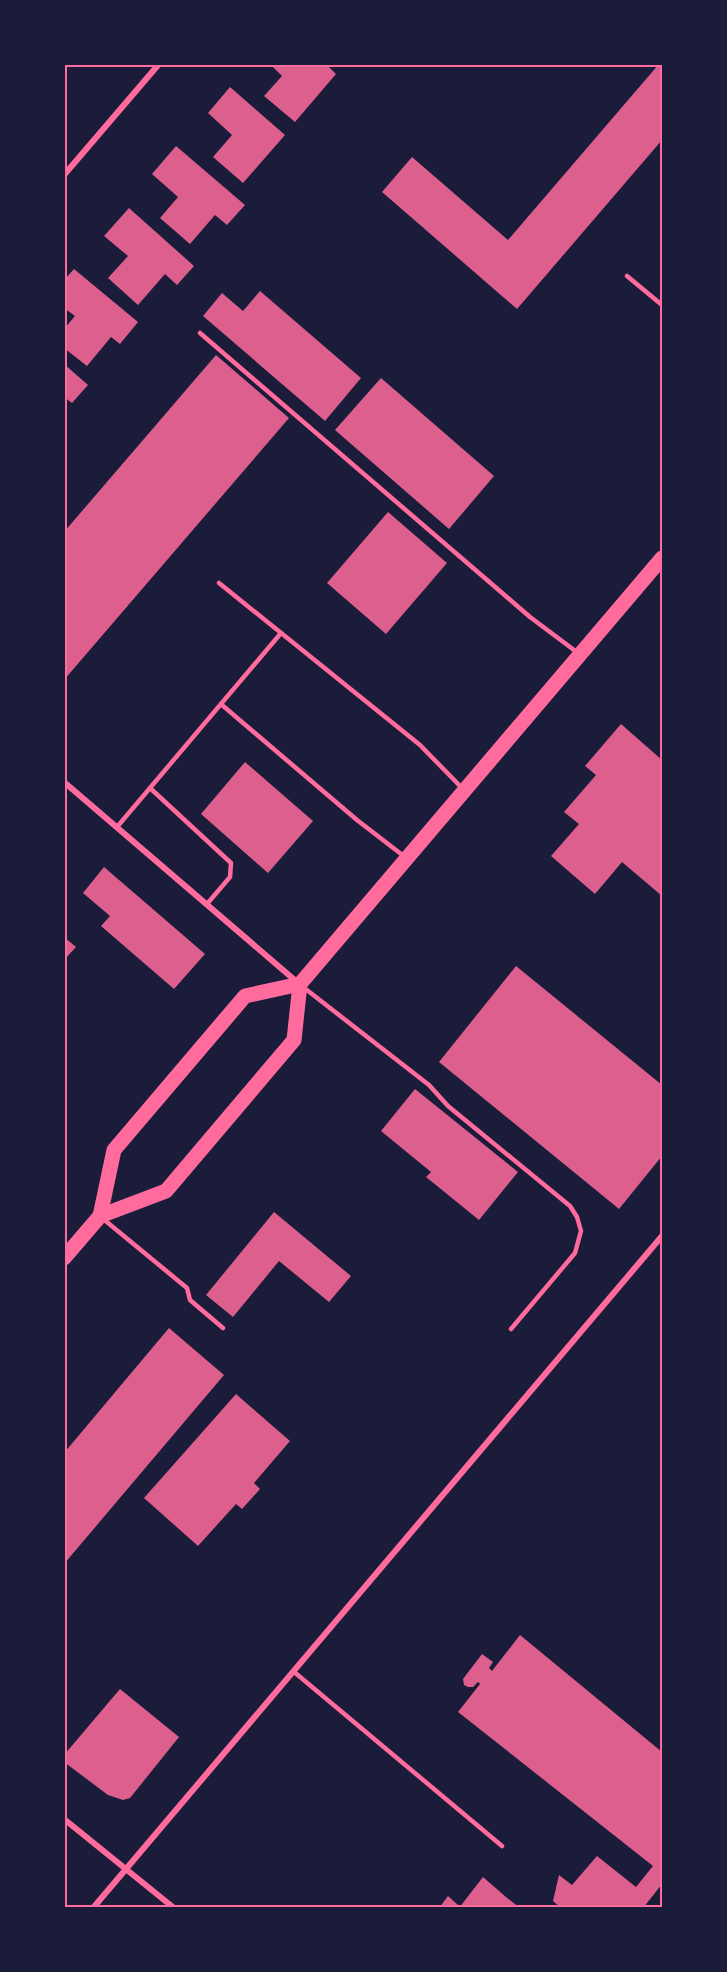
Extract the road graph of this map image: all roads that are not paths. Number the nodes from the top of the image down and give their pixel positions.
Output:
1 (159, 64) edge
2 (64, 175) edge
3 (627, 276) dead end
4 (663, 305) edge
5 (200, 333) dead end
6 (663, 558) edge
7 (219, 583) dead end
8 (281, 633) junction
9 (580, 654) junction
10 (222, 705) junction
11 (64, 782) edge
12 (150, 788) junction
13 (464, 790) junction
14 (117, 827) junction
15 (407, 858) junction
16 (207, 904) junction
17 (300, 984) junction
18 (100, 1216) junction
19 (663, 1236) edge
20 (64, 1258) edge
21 (223, 1328) dead end
22 (511, 1329) dead end
23 (293, 1671) junction
24 (64, 1819) edge
25 (502, 1846) dead end
26 (126, 1869) junction
27 (93, 1908) edge
28 (174, 1908) edge

1 - 2 street
3 - 4 lane
5 - 9 lane
6 - 9 main road
7 - 8 lane
8 - 10 lane
8 - 13 lane
9 - 13 main road
10 - 12 lane
10 - 15 lane
11 - 14 street
12 - 14 lane
12 - 16 lane
13 - 15 main road
14 - 16 street
15 - 17 main road
16 - 17 street
17 - 18 main road
17 - 18 main road
17 - 22 lane
18 - 20 main road
18 - 21 lane
19 - 23 street
23 - 25 lane
23 - 26 street
24 - 26 street
26 - 27 street
26 - 28 street

